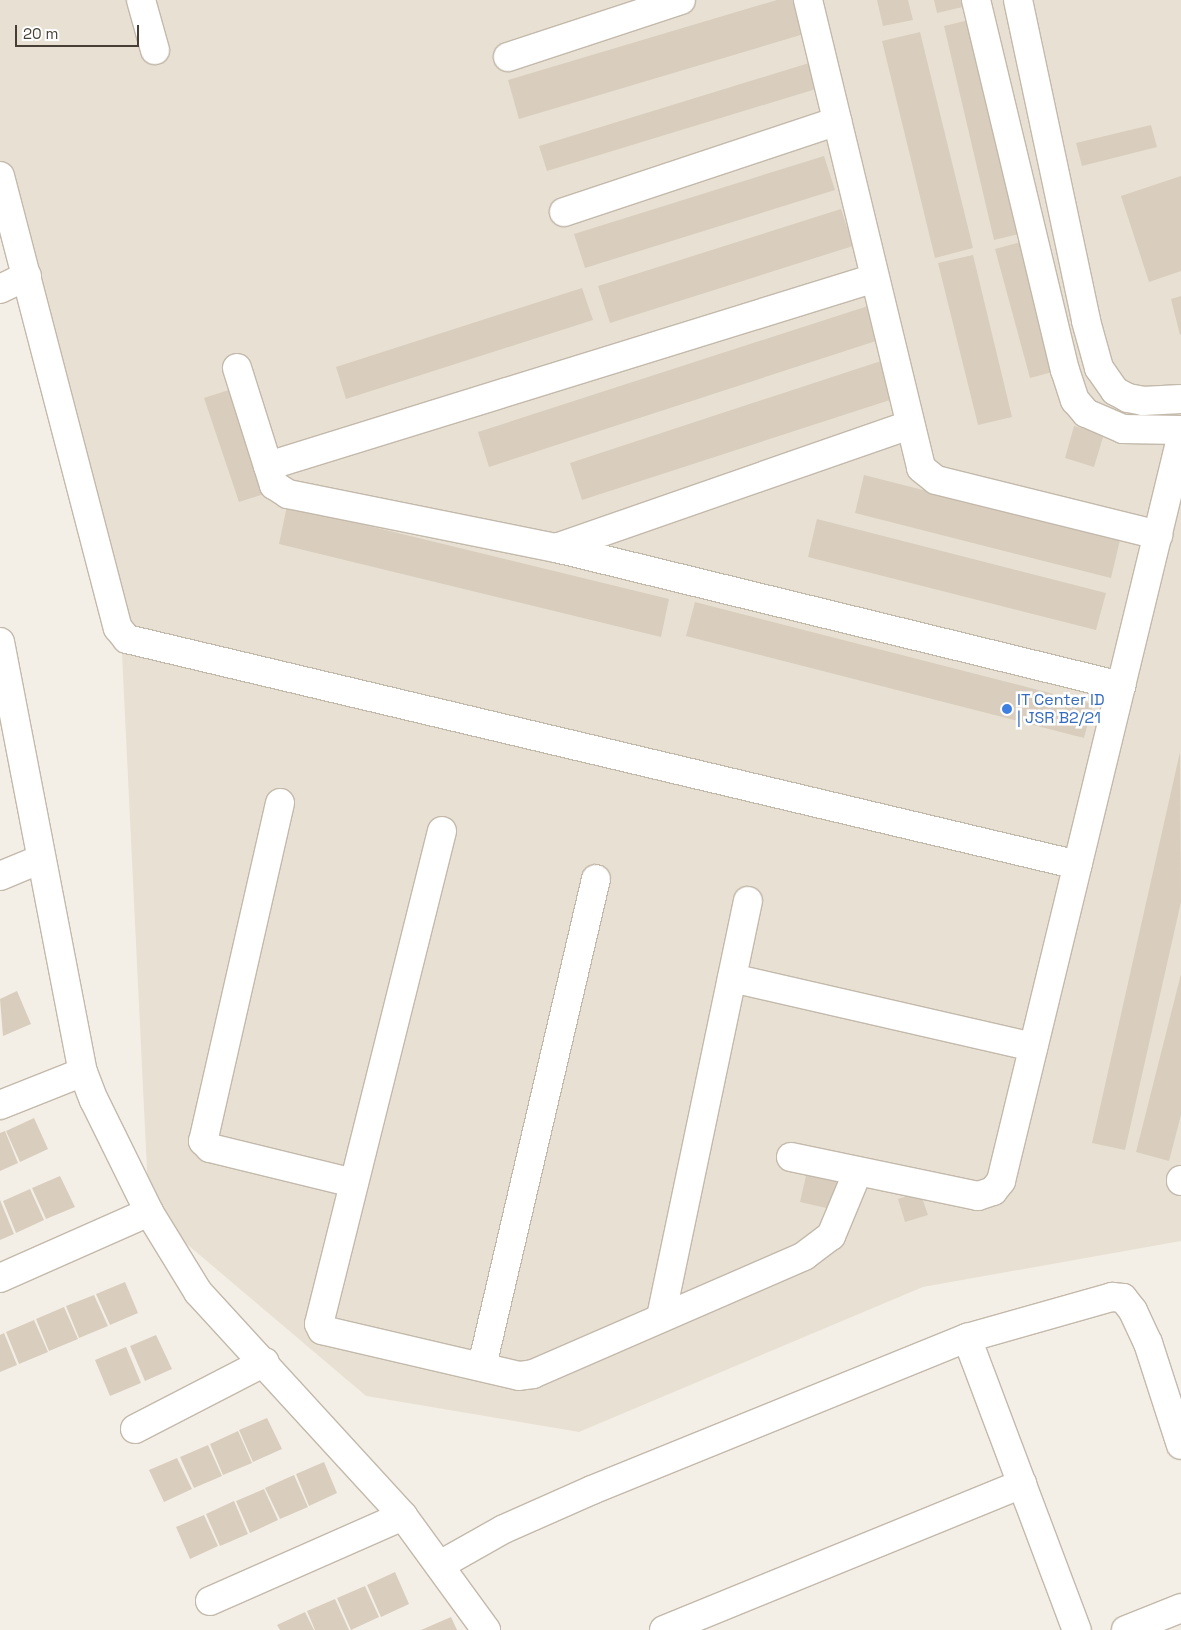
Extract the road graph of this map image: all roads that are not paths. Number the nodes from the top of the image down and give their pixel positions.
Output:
1 (141, 0) edge
2 (681, 0) edge
3 (808, 0) edge
4 (976, 0) edge
5 (1018, 0) edge
6 (155, 50) dead end
7 (508, 56) dead end
8 (837, 121) junction
9 (0, 176) edge
10 (564, 212) dead end
11 (27, 276) junction
12 (875, 278) junction
13 (0, 289) edge
14 (237, 368) dead end
15 (1181, 399) edge
16 (910, 425) junction
17 (1181, 430) edge
18 (1181, 438) edge
19 (268, 466) junction
20 (1158, 534) junction
21 (556, 548) junction
22 (0, 642) edge
23 (3, 682) edge
24 (1121, 686) junction
25 (280, 803) dead end
26 (442, 832) dead end
27 (41, 859) junction
28 (1078, 865) junction
29 (0, 876) edge
30 (596, 879) dead end
31 (748, 901) dead end
32 (732, 978) junction
33 (1033, 1047) junction
34 (84, 1072) junction
35 (0, 1105) edge
36 (791, 1157) dead end
37 (858, 1171) junction
38 (354, 1183) junction
39 (149, 1212) junction
40 (0, 1278) edge
41 (662, 1317) junction
42 (967, 1338) junction
43 (265, 1362) junction
44 (482, 1366) junction
45 (135, 1429) dead end
46 (1181, 1445) edge
47 (1022, 1484) junction
48 (403, 1516) junction
49 (440, 1565) junction
50 (210, 1601) dead end
51 (1181, 1608) edge
52 (486, 1630) edge
53 (664, 1630) edge
54 (1077, 1630) edge
55 (1126, 1630) edge

1 - 6 street
2 - 7 street
3 - 8 street
4 - 17 street
5 - 15 street
8 - 10 street
8 - 12 street
9 - 11 street
11 - 13 street
11 - 28 street
12 - 16 street
12 - 19 street
14 - 19 street
16 - 20 street
16 - 21 street
18 - 20 street
19 - 21 street
20 - 24 street
21 - 24 street
22 - 23 street
23 - 27 street
24 - 28 street
25 - 38 street
26 - 38 street
27 - 29 street
27 - 34 street
28 - 33 street
30 - 44 street
31 - 32 street
32 - 33 street
32 - 41 street
33 - 37 street
34 - 35 street
34 - 39 street
36 - 37 street
37 - 41 street
38 - 44 street
39 - 40 street
39 - 43 street
41 - 44 street
42 - 46 street
42 - 47 street
42 - 49 street
43 - 45 street
43 - 48 street
47 - 53 street
47 - 54 street
48 - 49 street
48 - 50 street
49 - 52 street
51 - 55 street

